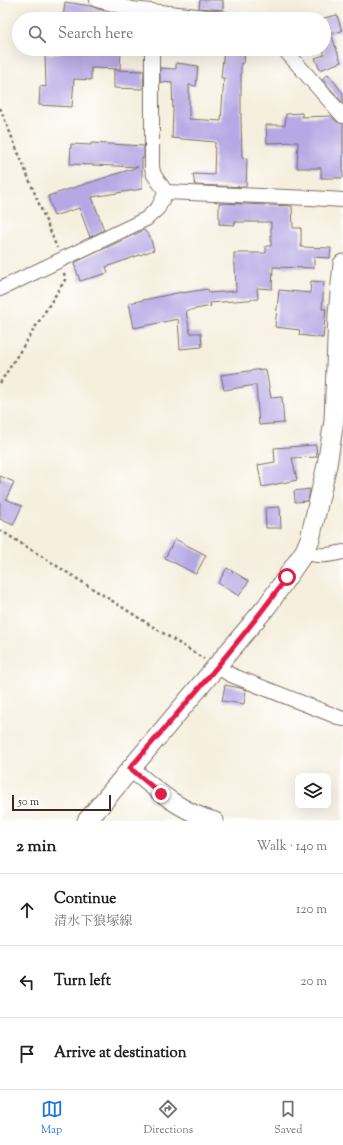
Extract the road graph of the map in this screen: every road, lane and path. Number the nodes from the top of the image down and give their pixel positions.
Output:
1 (97, 0) edge
2 (142, 12) edge
3 (152, 56) edge
4 (290, 56) edge
5 (0, 108) edge
6 (343, 116) edge
7 (166, 192) junction
8 (343, 200) edge
9 (62, 260) junction
10 (343, 264) edge
11 (0, 290) edge
12 (340, 346) edge
13 (0, 383) edge
14 (0, 530) edge
15 (305, 550) junction
16 (343, 552) edge
17 (217, 667) junction
18 (343, 719) edge
19 (130, 768) junction
20 (87, 821) edge
21 (215, 821) edge

1 - 2 street
3 - 7 street
4 - 6 street
5 - 9 path
7 - 8 street
7 - 9 street
9 - 11 street
9 - 13 path
10 - 12 main road
12 - 15 main road
14 - 17 path
15 - 16 street
15 - 17 main road
17 - 18 street
17 - 19 main road
19 - 20 main road
19 - 21 street

